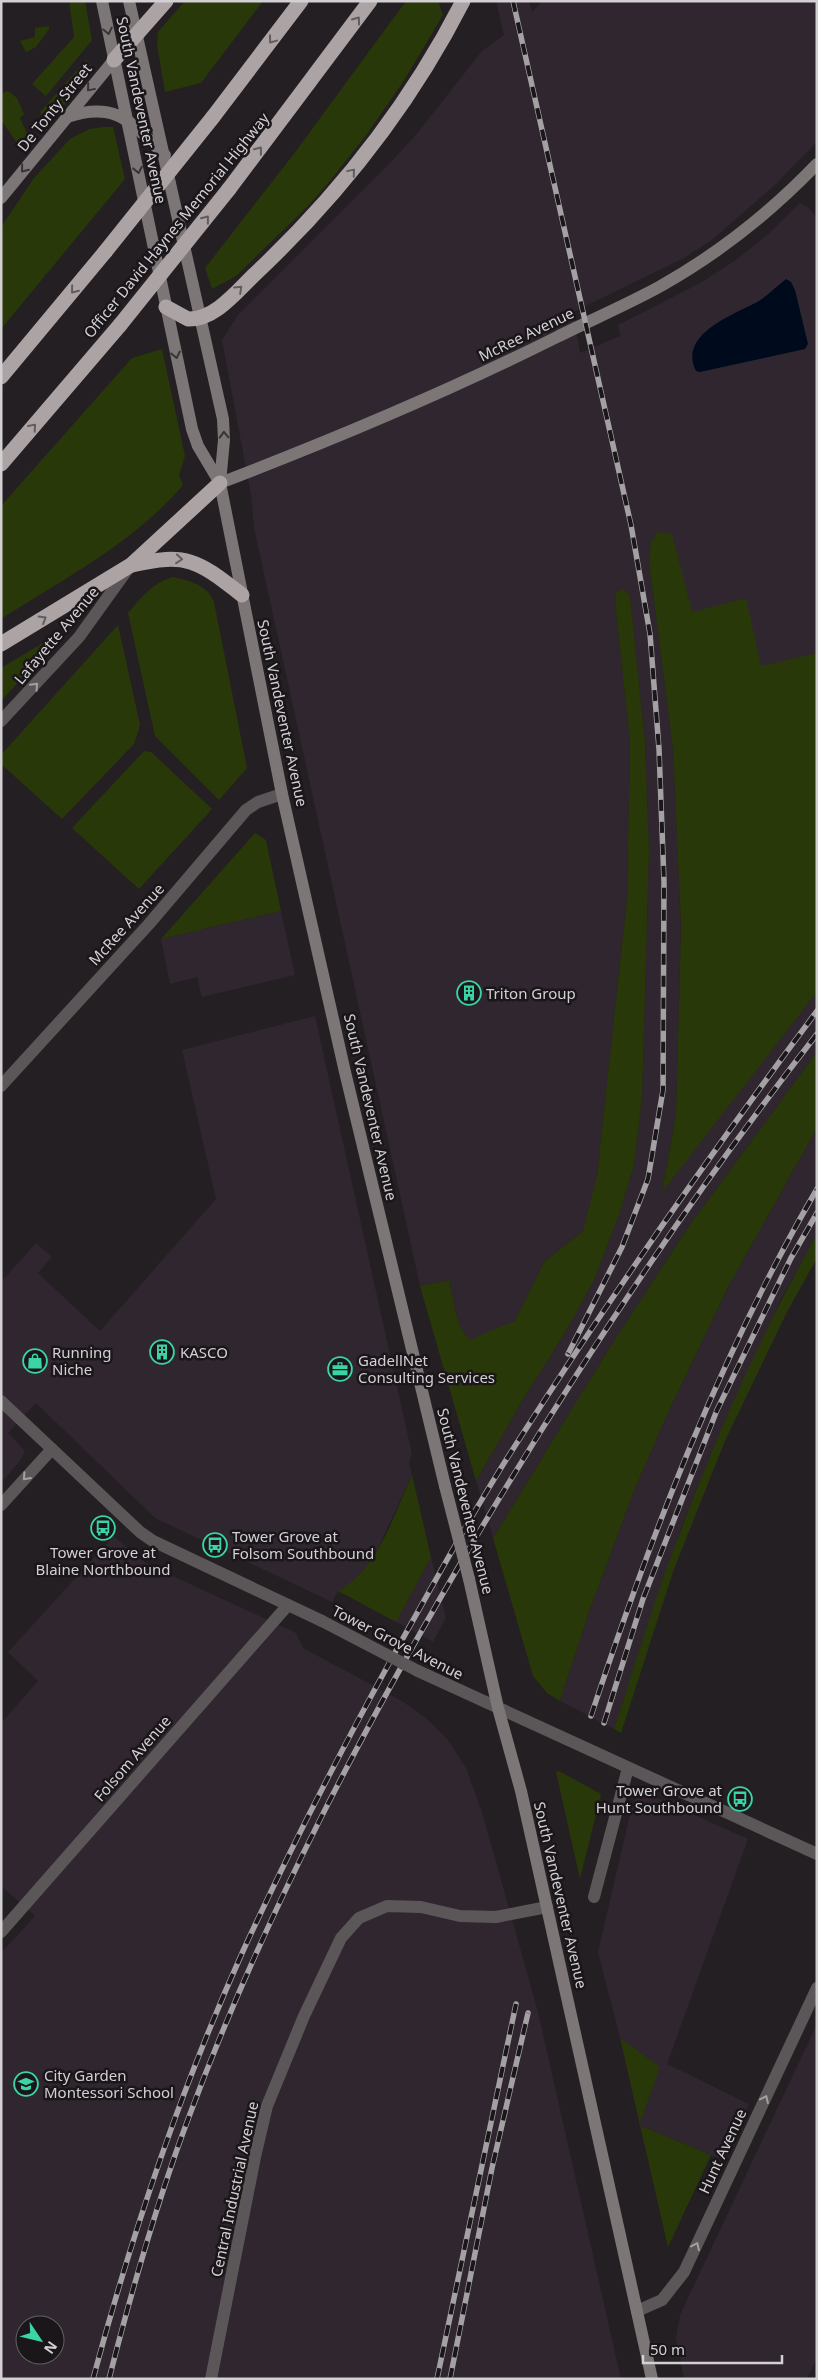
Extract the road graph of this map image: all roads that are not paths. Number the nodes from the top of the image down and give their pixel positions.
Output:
1 (102, 1) edge
2 (129, 1) edge
3 (166, 1) edge
4 (301, 1) edge
5 (370, 1) edge
6 (463, 1) edge
7 (137, 34) junction
8 (114, 60) junction
9 (67, 116) junction
10 (128, 122) junction
11 (165, 155) junction
12 (817, 164) edge
13 (1, 198) edge
14 (166, 307) junction
15 (200, 318) junction
16 (1, 377) edge
17 (1, 464) edge
18 (220, 483) junction
19 (131, 565) junction
20 (242, 594) junction
21 (1, 644) edge
22 (1, 721) edge
23 (282, 794) junction
24 (1, 1086) edge
25 (1, 1401) edge
26 (52, 1449) junction
27 (1, 1505) edge
28 (288, 1605) junction
29 (498, 1708) junction
30 (628, 1768) junction
31 (817, 1854) edge
32 (594, 1897) dead end
33 (547, 1907) junction
34 (1, 1932) edge
35 (817, 1988) edge
36 (638, 2311) junction
37 (211, 2379) edge
38 (652, 2379) edge

1 -> 8 main road, South Vandeventer Avenue
2 - 7 main road, South Vandeventer Avenue
3 - 7 highway
4 -> 16 highway, bridge
17 -> 5 highway, Officer David Haynes Memorial Highway, bridge
15 -> 6 highway
7 - 8 highway
7 - 11 main road, South Vandeventer Avenue
8 -> 9 main road, De Tonty Street
8 - 10 main road, South Vandeventer Avenue
9 - 10 main road
9 -> 13 main road, De Tonty Street
10 - 11 main road
10 -> 14 main road, South Vandeventer Avenue
11 - 15 main road, South Vandeventer Avenue
12 - 18 main road, McRee Avenue
14 - 15 highway
14 -> 18 main road, South Vandeventer Avenue
18 -> 15 main road, South Vandeventer Avenue
18 - 19 highway
18 - 20 main road, South Vandeventer Avenue
19 -> 20 highway
21 -> 19 highway
22 -> 19 street, Lafayette Avenue
20 - 23 main road, South Vandeventer Avenue
23 - 24 street, McRee Avenue
23 - 29 main road, South Vandeventer Avenue, bridge
25 - 26 street, Tower Grove Avenue
26 -> 27 street
26 - 28 street, Tower Grove Avenue
28 - 29 street, Tower Grove Avenue, bridge
28 - 34 street, Folsom Avenue
29 - 30 street, Tower Grove Avenue
29 - 33 main road, South Vandeventer Avenue
30 - 31 street, Tower Grove Avenue
30 - 32 street
33 - 36 main road, South Vandeventer Avenue
33 - 37 street, Central Industrial Avenue
36 -> 35 street, Hunt Avenue
36 - 38 main road, South Vandeventer Avenue

